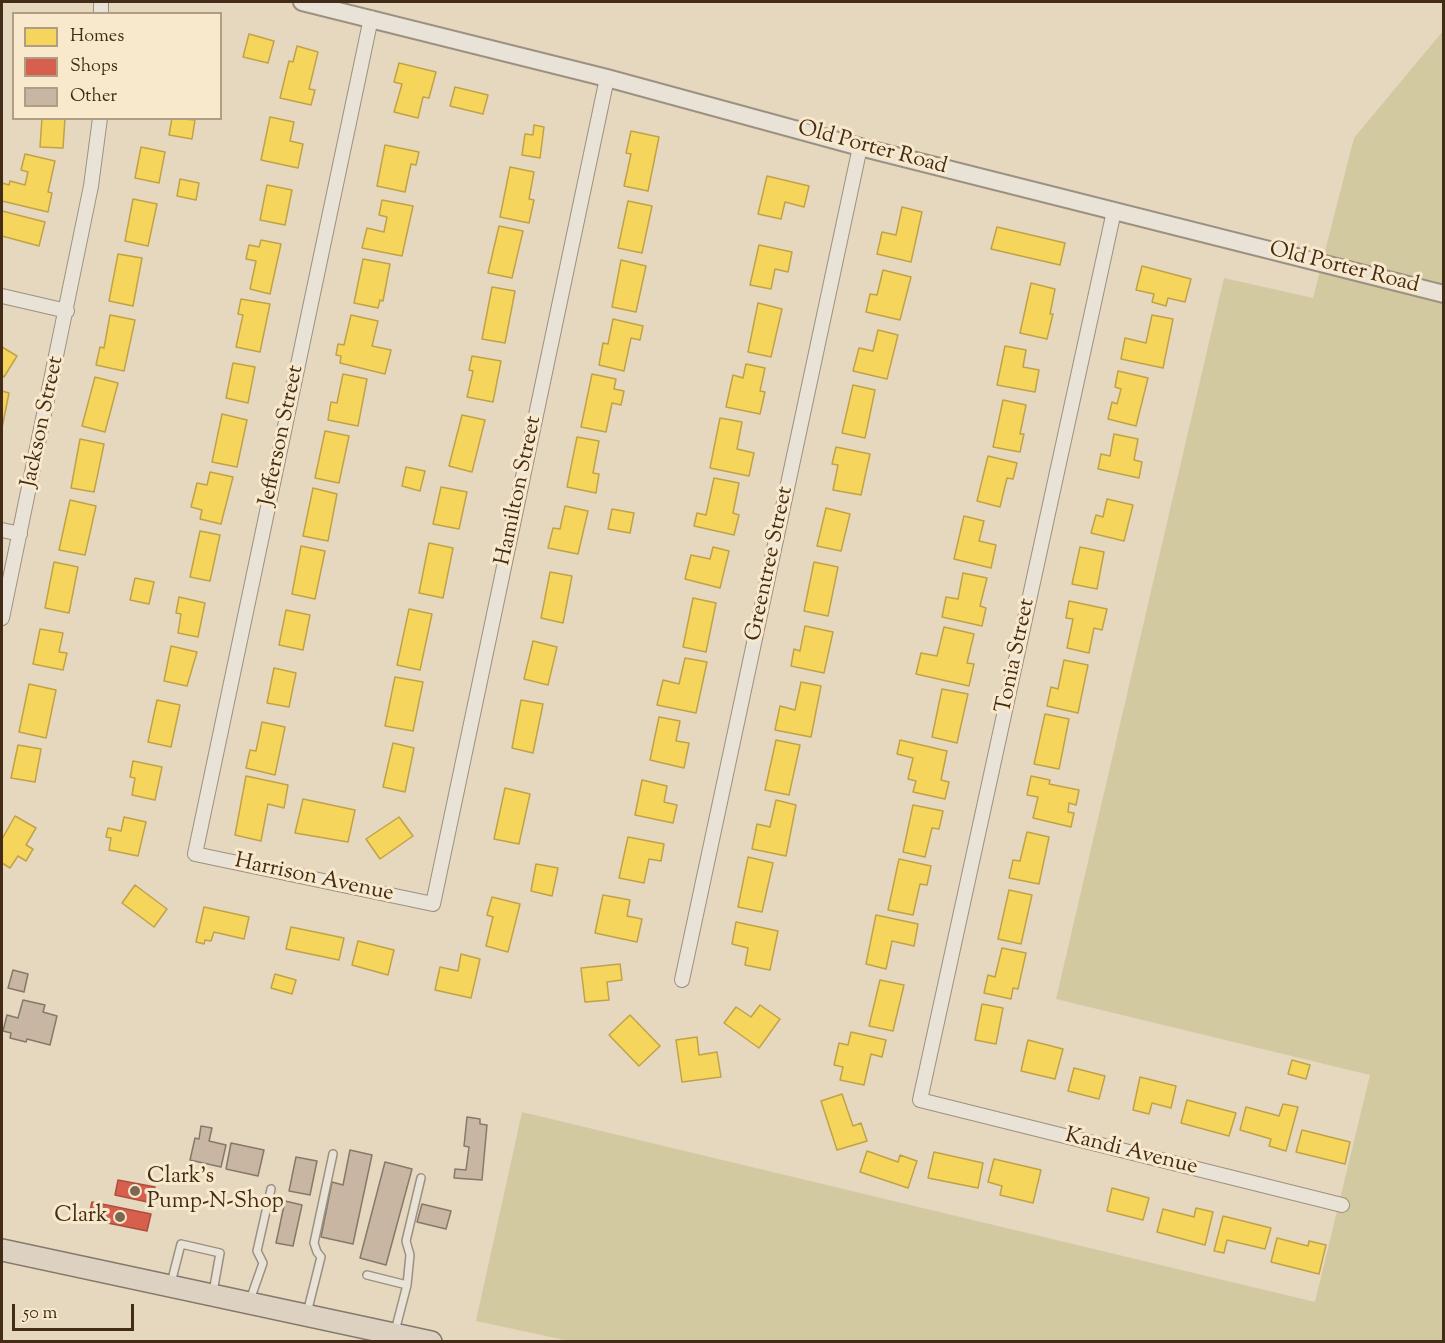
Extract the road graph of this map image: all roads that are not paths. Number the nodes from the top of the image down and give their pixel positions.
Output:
1 (302, 2) edge
2 (371, 18) junction
3 (607, 78) junction
4 (100, 120) edge
5 (860, 147) junction
6 (1114, 211) junction
7 (1443, 294) edge
8 (2, 296) edge
9 (67, 311) junction
10 (2, 530) edge
11 (20, 534) junction
12 (2, 618) edge
13 (195, 854) joint
14 (433, 904) joint
15 (682, 980) dead end
16 (920, 1100) joint
17 (333, 1154) dead end
18 (421, 1178) dead end
19 (271, 1189) dead end
20 (1342, 1205) dead end
21 (2, 1250) edge
22 (367, 1275) dead end
23 (407, 1285) junction
24 (170, 1286) junction
25 (212, 1295) junction
26 (249, 1303) junction
27 (307, 1315) junction
28 (394, 1334) junction
29 (431, 1341) edge

1 - 2 street, Old Porter Road
2 - 3 street, Old Porter Road
2 - 13 street, Jefferson Street
3 - 5 street, Old Porter Road
3 - 14 street, Hamilton Street
4 - 9 street, Jackson Street
5 - 6 street, Old Porter Road
5 - 15 street, Greentree Street
6 - 7 street, Old Porter Road
6 - 16 street, Tonia Street
8 - 9 street
9 - 11 street, Jackson Street
10 - 11 street
11 - 12 street, Jackson Street
13 - 14 street, Harrison Avenue
16 - 20 street, Kandi Avenue
17 - 27 lane
18 - 23 lane
19 - 26 lane
21 - 24 main road
22 - 23 lane
23 - 28 lane
24 - 25 main road
24 - 25 lane
25 - 26 main road
26 - 27 main road
27 - 28 main road
28 - 29 main road

